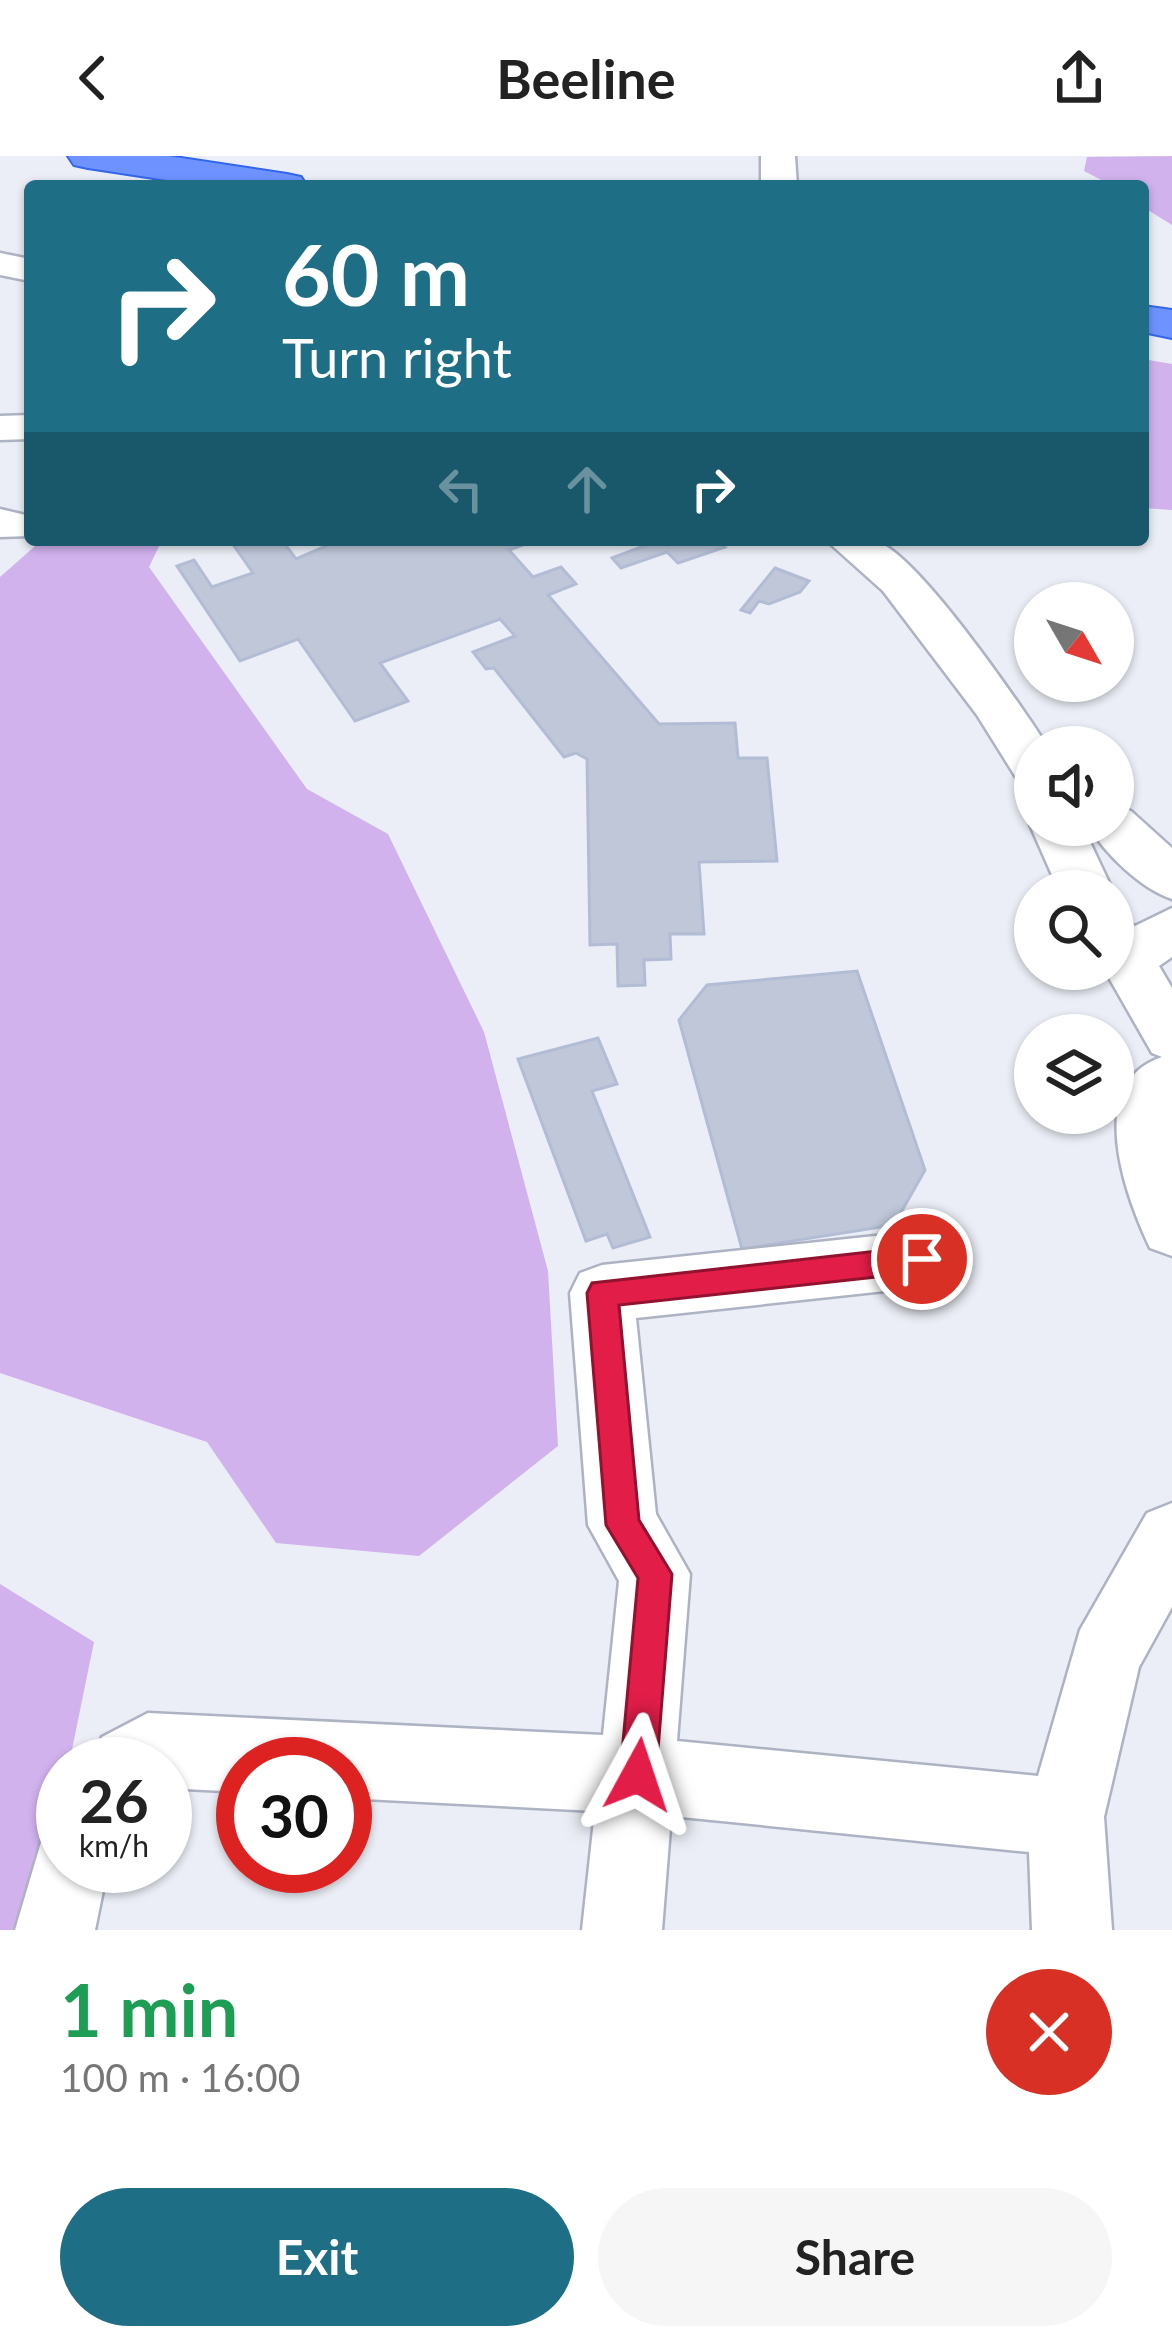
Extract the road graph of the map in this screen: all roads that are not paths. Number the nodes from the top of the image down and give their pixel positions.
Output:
1 (88, 156) edge
2 (247, 180) edge
3 (855, 546) edge
4 (1014, 734) edge
5 (1172, 929) edge
6 (1134, 944) edge
7 (1134, 973) edge
8 (1172, 1037) edge
9 (1172, 1077) edge
10 (1172, 1229) edge
11 (922, 1259) dead end
12 (1172, 1538) edge
13 (192, 1752) edge
14 (638, 1775) junction
15 (1066, 1816) junction
16 (63, 1893) edge
17 (55, 1930) edge
18 (622, 1930) edge
19 (1072, 1930) edge

1 - 2 highway
3 - 4 street
5 - 6 street
7 - 8 street
9 - 10 street
11 - 14 street
12 - 15 street
13 - 14 street
14 - 15 street
14 - 18 street
15 - 19 street
16 - 17 street

